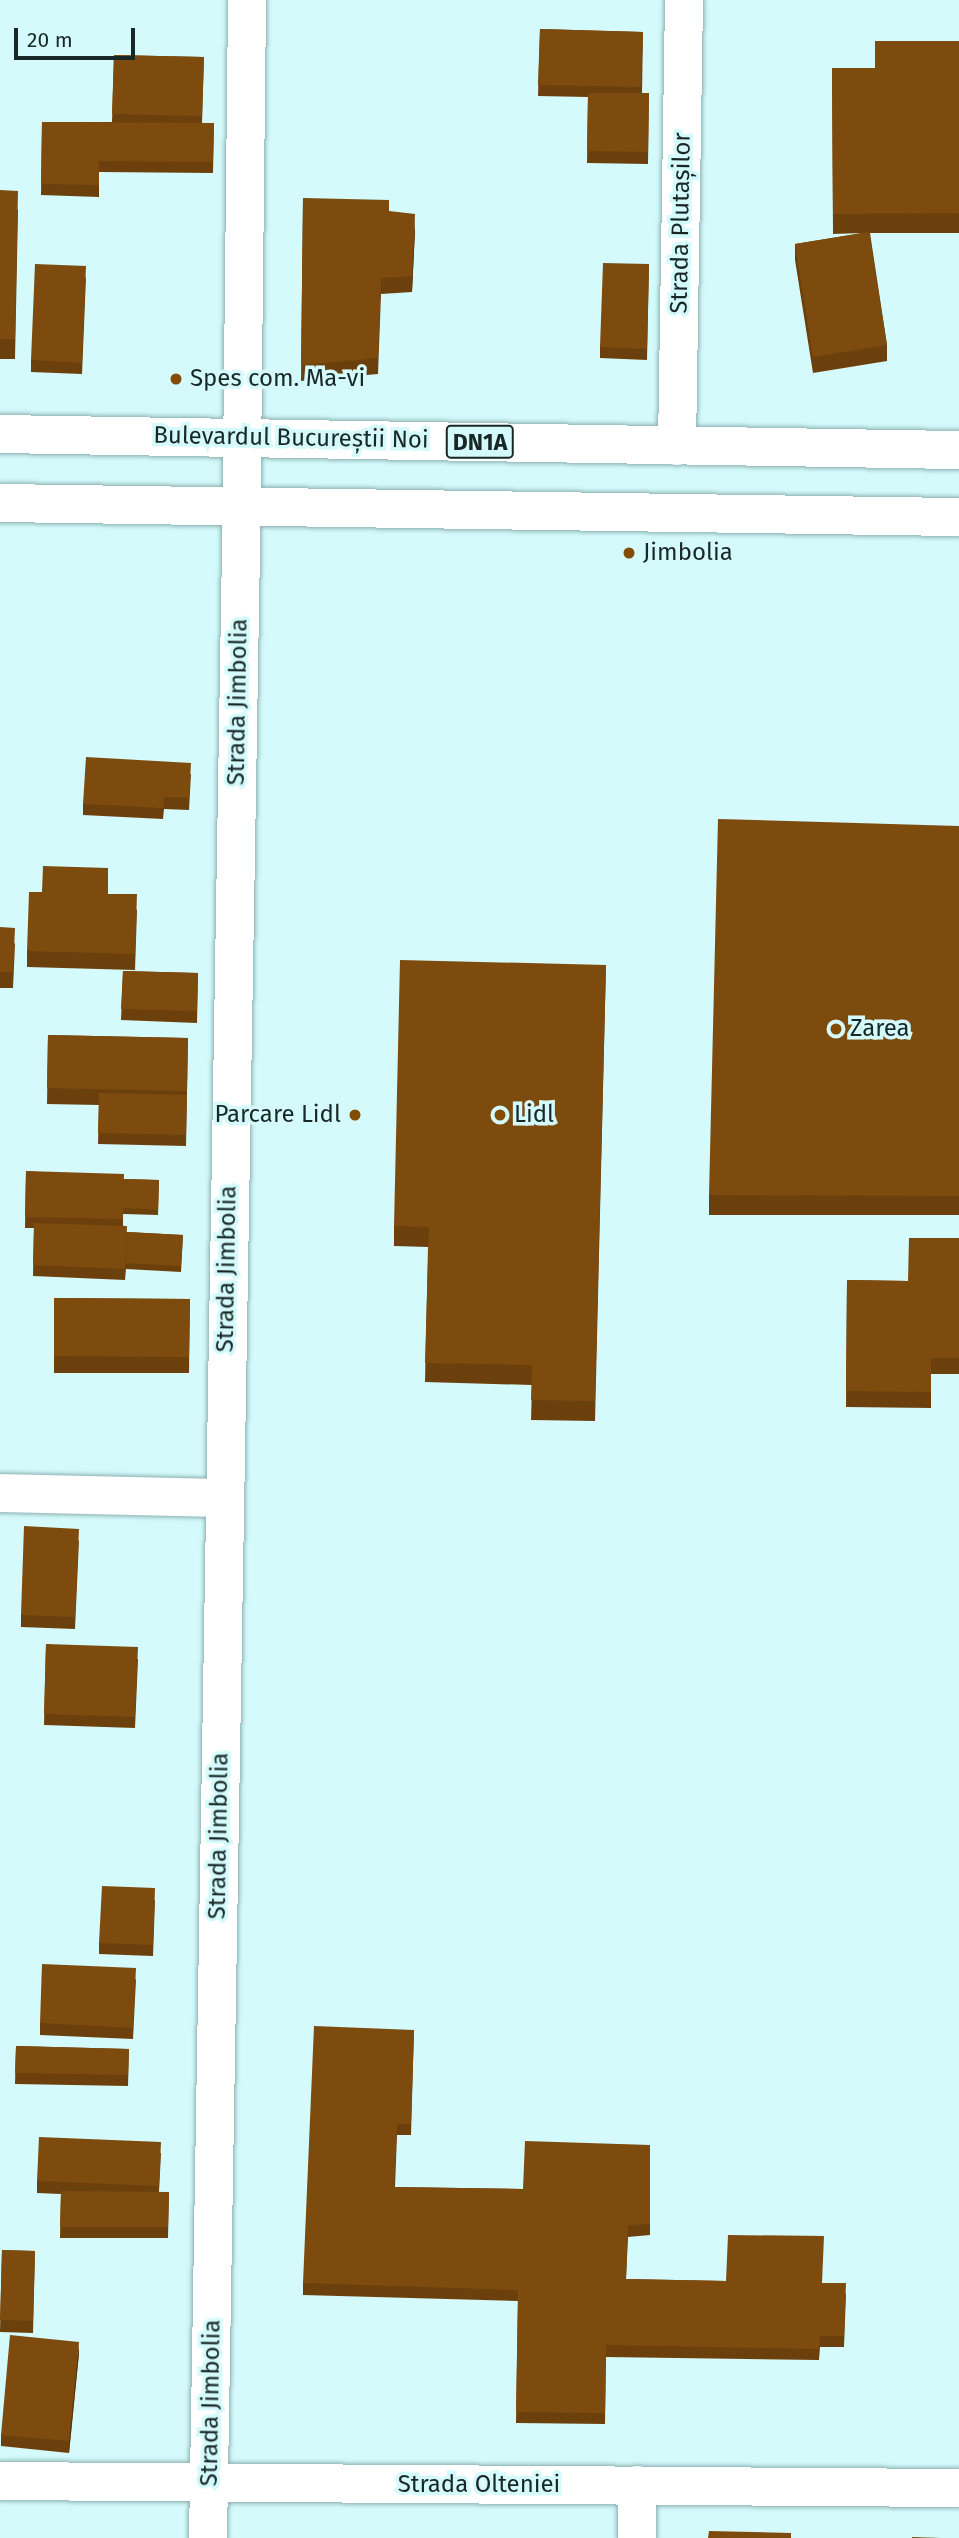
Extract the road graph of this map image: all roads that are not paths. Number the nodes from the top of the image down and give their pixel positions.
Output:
1 (247, 0) edge
2 (684, 0) edge
3 (0, 433) edge
4 (240, 438) junction
5 (677, 446) junction
6 (959, 450) edge
7 (0, 503) edge
8 (240, 506) junction
9 (959, 517) edge
10 (0, 1493) edge
11 (224, 1499) junction
12 (0, 2481) edge
13 (209, 2484) junction
14 (637, 2485) junction
15 (959, 2488) edge
16 (208, 2538) edge
17 (636, 2538) edge

1 - 4 street, Strada Jimbolia
2 - 5 street, Strada Plutașilor
3 - 4 street, Bulevardul Bucureștii Noi / DN1A
4 - 5 street, Bulevardul Bucureștii Noi / DN1A
4 - 8 street, Strada Jimbolia
5 - 6 street, Bulevardul Bucureștii Noi / DN1A
7 - 8 street
8 - 9 street
8 - 11 street, Strada Jimbolia
10 - 11 street
11 - 13 street, Strada Jimbolia
12 - 13 street, Strada Olteniei
13 - 14 street, Strada Olteniei
13 - 16 street, Strada Jimbolia
14 - 15 street, Strada Olteniei
14 - 17 street

